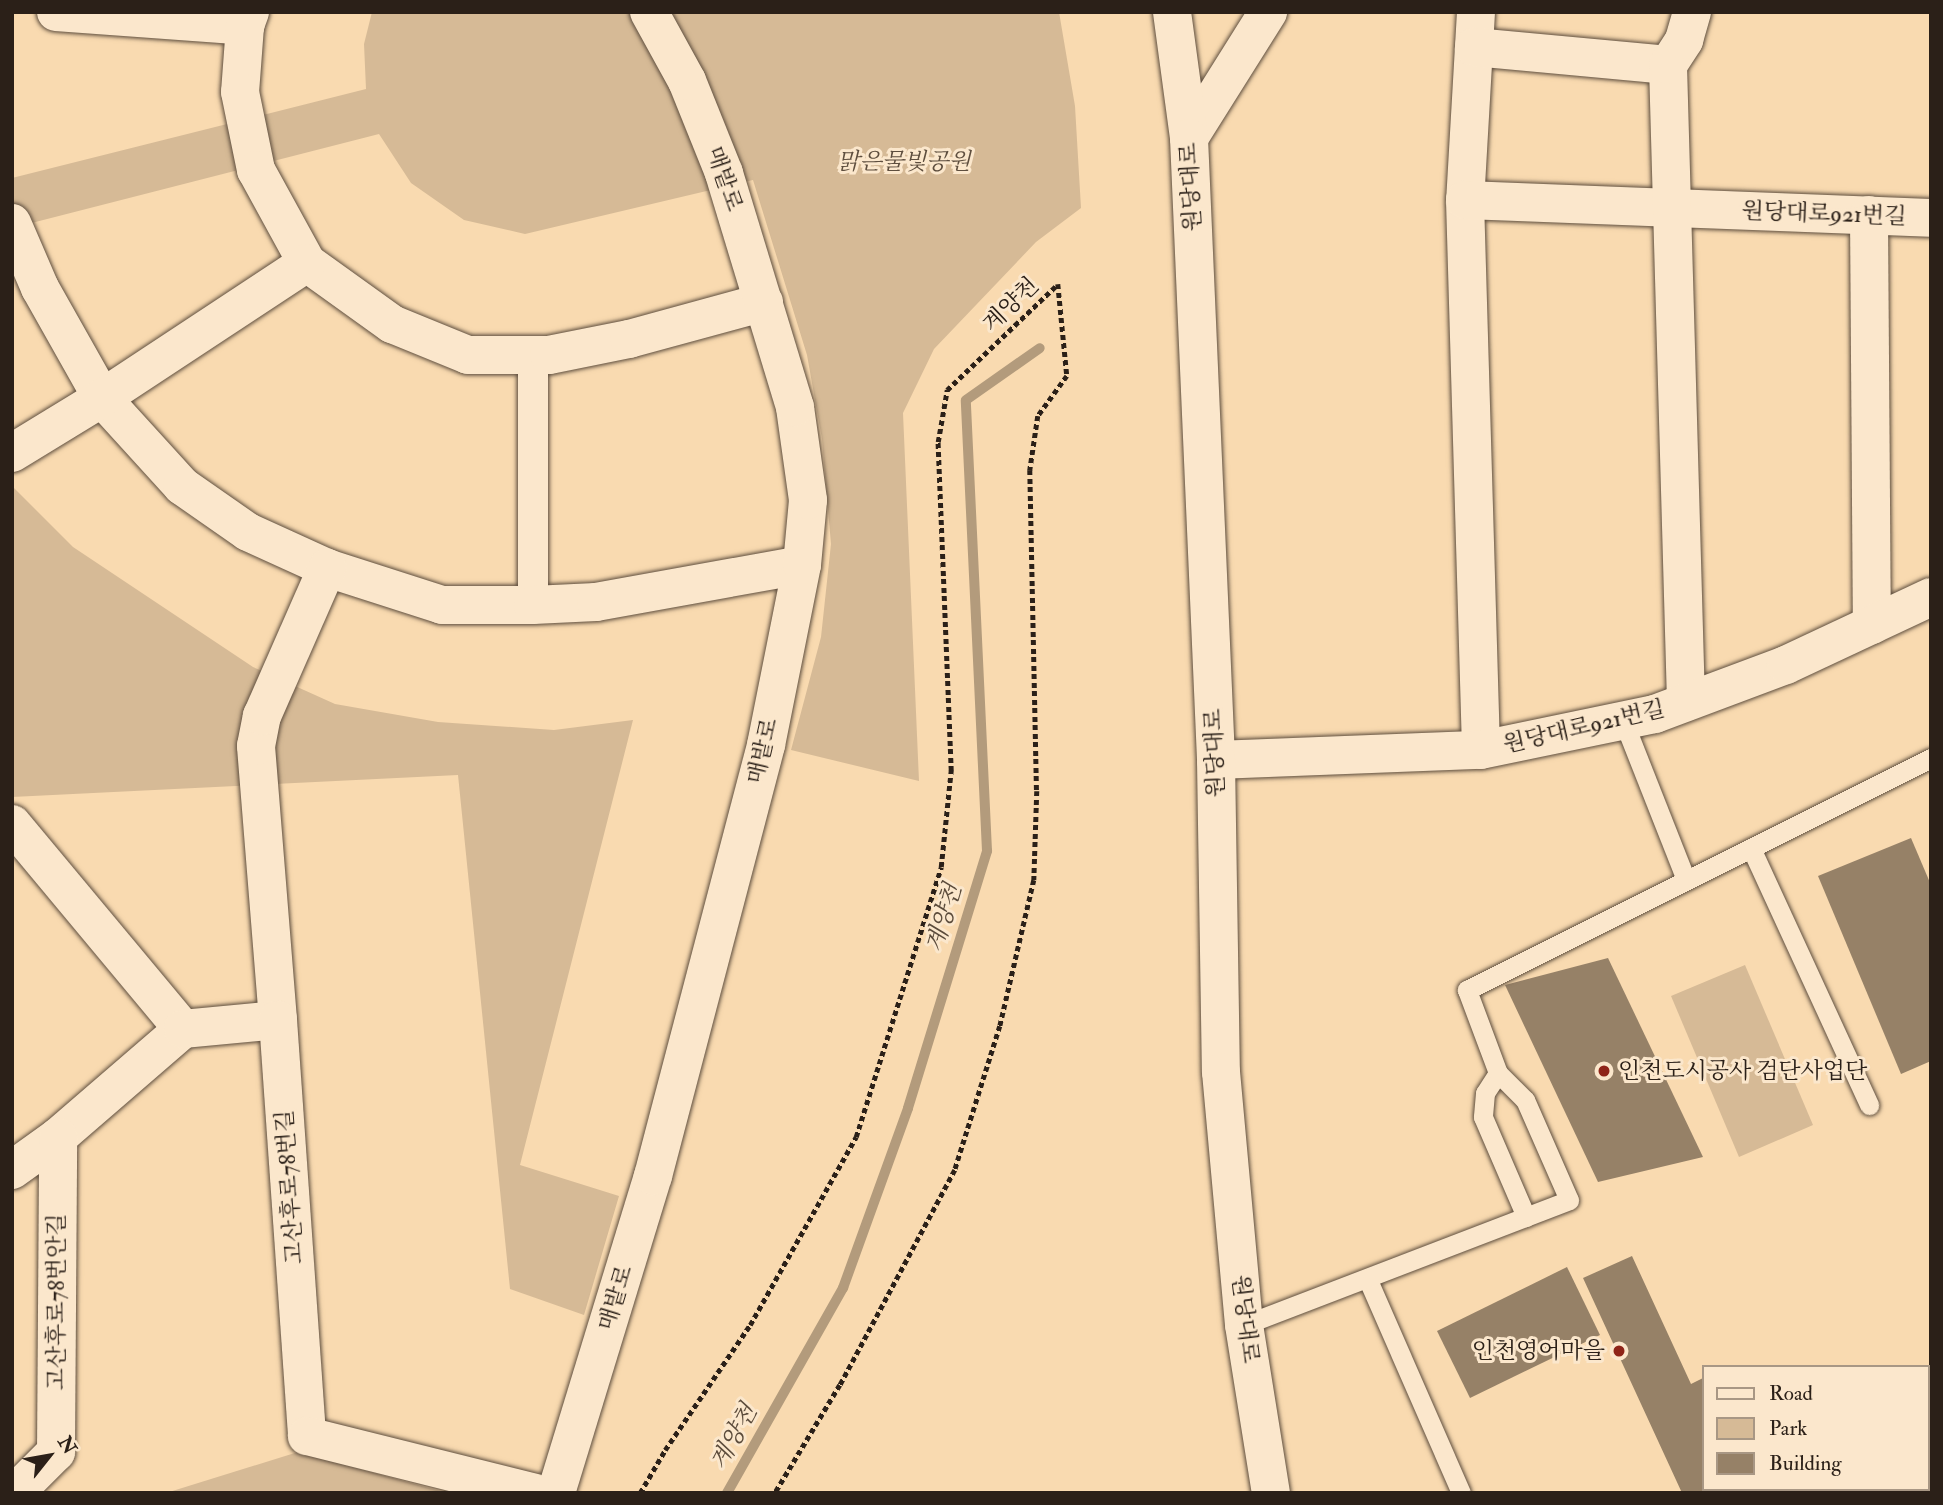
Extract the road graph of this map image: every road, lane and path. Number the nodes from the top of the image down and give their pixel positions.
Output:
1 (57, 12) edge
2 (649, 12) edge
3 (1172, 12) edge
4 (1268, 12) edge
5 (1692, 12) edge
6 (247, 19) edge
7 (1475, 30) edge
8 (1668, 65) junction
9 (1189, 138) junction
10 (1465, 200) junction
11 (1672, 208) junction
12 (1869, 215) junction
13 (1931, 218) edge
14 (12, 223) edge
15 (307, 263) junction
16 (764, 302) junction
17 (533, 355) junction
18 (102, 398) junction
19 (12, 453) edge
20 (802, 565) junction
21 (327, 568) junction
22 (1931, 597) edge
23 (533, 605) junction
24 (1872, 625) junction
25 (1686, 702) junction
26 (1623, 720) junction
27 (1481, 750) junction
28 (1216, 760) junction
29 (1927, 764) edge
30 (12, 824) edge
31 (1751, 848) junction
32 (1686, 880) junction
33 (278, 1020) junction
34 (183, 1029) junction
35 (1498, 1073) junction
36 (1869, 1105) dead end
37 (58, 1137) junction
38 (12, 1170) edge
39 (1526, 1217) junction
40 (1368, 1280) junction
41 (1244, 1325) junction
42 (15, 1493) edge
43 (535, 1493) edge
44 (556, 1493) edge
45 (640, 1493) edge
46 (775, 1493) edge
47 (1271, 1493) edge
48 (1461, 1493) edge

1 - 6 street
2 - 16 street, 매밭로
3 - 9 street, 원당대로
4 - 9 street
5 - 8 street
6 - 15 street
7 - 8 street
7 - 10 street
8 - 11 street
9 - 28 street, 원당대로
10 - 11 street, 원당대로921번길
10 - 27 street
11 - 12 street, 원당대로921번길
11 - 25 street
12 - 13 street, 원당대로921번길
12 - 24 street
14 - 18 street
15 - 17 street
15 - 18 street
16 - 17 street
16 - 20 street, 매밭로
17 - 23 street
18 - 19 street
18 - 21 street
20 - 23 street
20 - 44 street, 매밭로
21 - 23 street
21 - 33 street
22 - 24 street, 원당대로921번길
24 - 25 street, 원당대로921번길
25 - 26 street, 원당대로921번길
26 - 27 street, 원당대로921번길
26 - 32 lane
27 - 28 street, 원당대로921번길
28 - 41 street, 원당대로
29 - 31 lane
30 - 34 street
31 - 32 lane
31 - 36 lane
32 - 35 lane
33 - 34 street
33 - 43 street, 고산후로78번길
34 - 37 street
35 - 39 lane
35 - 39 lane
37 - 38 street
37 - 42 street, 고산후로78번안길
39 - 40 lane
40 - 41 lane
40 - 48 lane
41 - 47 street, 원당대로
45 - 46 path, 계양천

